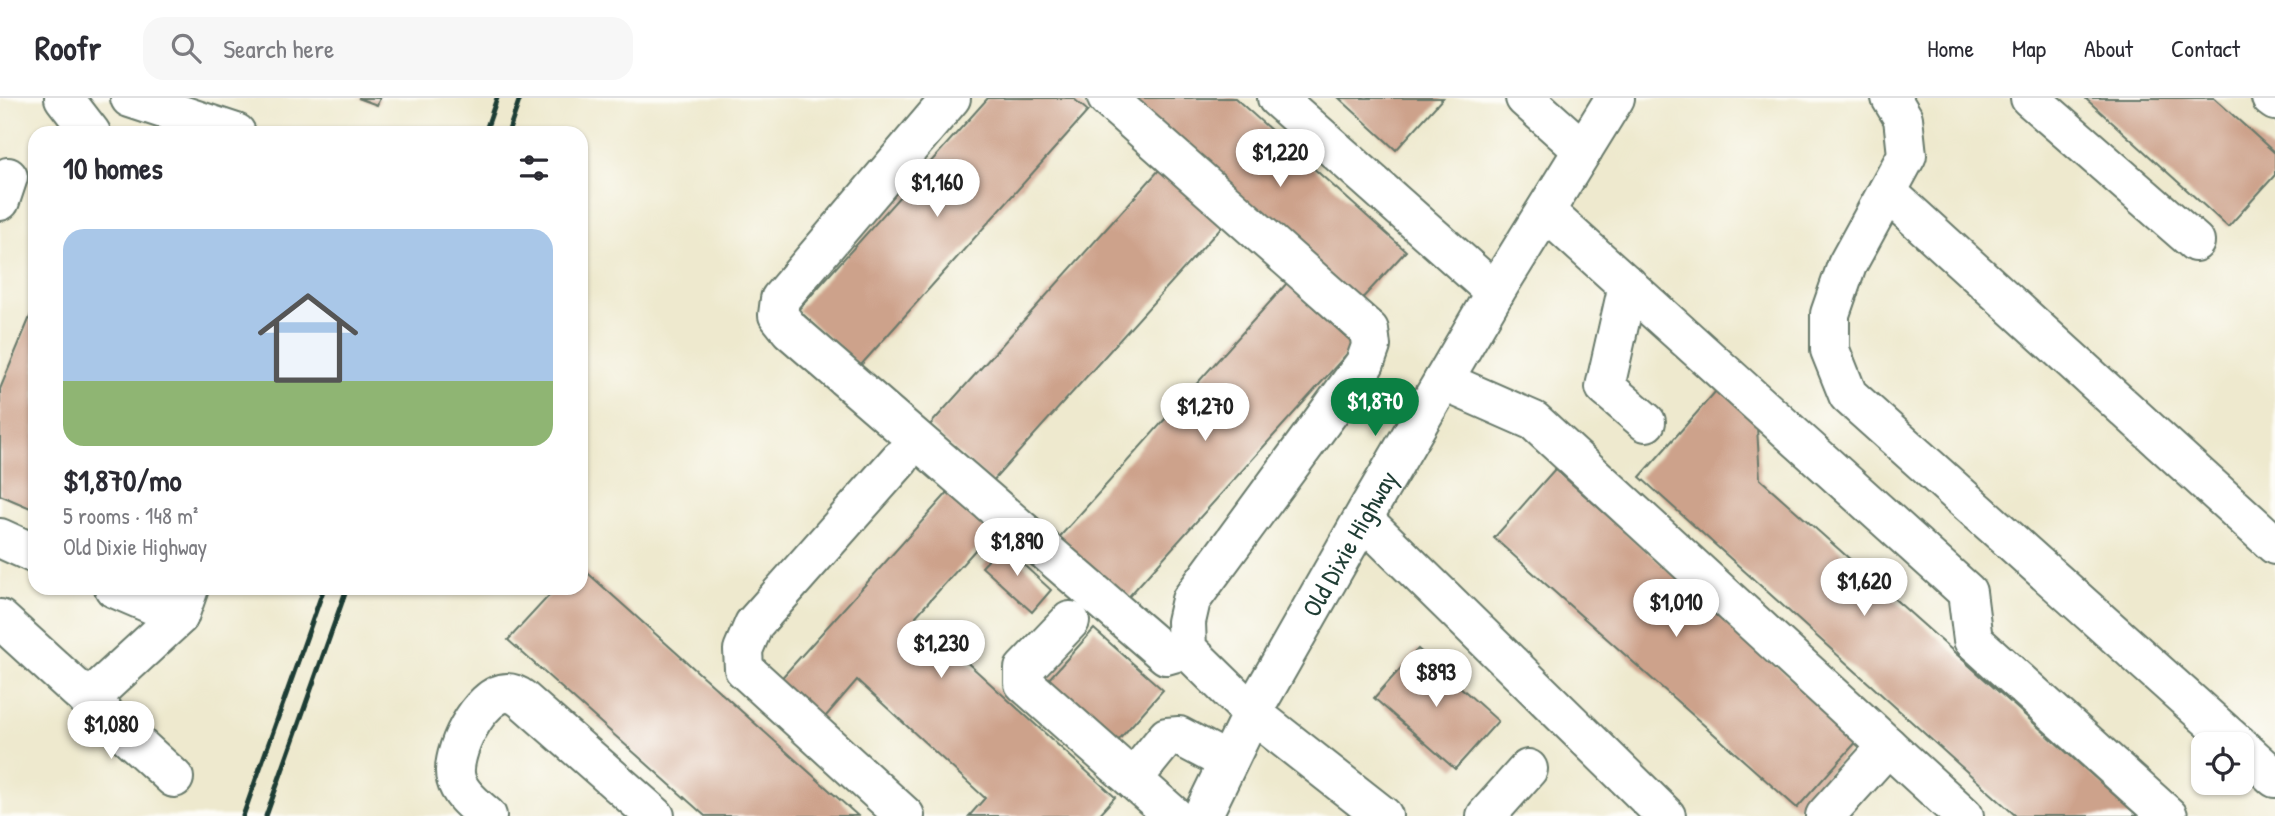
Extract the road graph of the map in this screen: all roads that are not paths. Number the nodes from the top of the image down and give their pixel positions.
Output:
1 (64, 98) edge
2 (130, 98) edge
3 (951, 98) edge
4 (1107, 98) edge
5 (1277, 98) edge
6 (1525, 98) edge
7 (1615, 98) edge
8 (1891, 98) edge
9 (2031, 98) edge
10 (86, 126) edge
11 (215, 126) edge
12 (1583, 149) junction
13 (1887, 192) junction
14 (1546, 212) junction
15 (2194, 242) dead end
16 (1628, 285) junction
17 (1495, 292) junction
18 (1443, 382) junction
19 (1646, 422) dead end
20 (901, 459) dead end
21 (1363, 519) junction
22 (0, 538) edge
23 (2275, 545) edge
24 (28, 551) edge
25 (149, 595) edge
26 (184, 602) edge
27 (0, 619) edge
28 (1070, 621) dead end
29 (1187, 649) junction
30 (88, 699) junction
31 (1252, 713) junction
32 (2224, 732) edge
33 (1888, 746) junction
34 (2254, 759) edge
35 (1228, 762) junction
36 (1528, 769) dead end
37 (174, 778) dead end
38 (2275, 778) edge
39 (1136, 782) junction
40 (487, 816) edge
41 (655, 816) edge
42 (905, 816) edge
43 (1174, 816) edge
44 (1202, 816) edge
45 (1383, 816) edge
46 (1486, 816) edge
47 (1666, 816) edge
48 (1825, 816) edge
49 (1964, 816) edge
50 (2168, 816) edge

1 - 10 street
2 - 11 street
3 - 29 street
4 - 29 street
5 - 17 street
6 - 12 street
7 - 12 street, Old Dixie Highway
8 - 13 street
9 - 15 street
12 - 14 street, Old Dixie Highway
13 - 23 street
13 - 32 street
14 - 16 street
14 - 17 street, Old Dixie Highway
16 - 19 street
16 - 50 street
17 - 18 street, Old Dixie Highway
18 - 21 street, Old Dixie Highway
18 - 33 street
20 - 42 street
21 - 31 street, Old Dixie Highway
21 - 47 street
22 - 24 street
25 - 26 street
26 - 30 street
27 - 30 street
28 - 39 street
29 - 31 street
30 - 37 street
31 - 35 street, Old Dixie Highway
31 - 45 street
33 - 48 street
33 - 49 street
34 - 38 street
35 - 39 street
35 - 44 street, Old Dixie Highway
36 - 46 street
39 - 43 street
40 - 41 street

